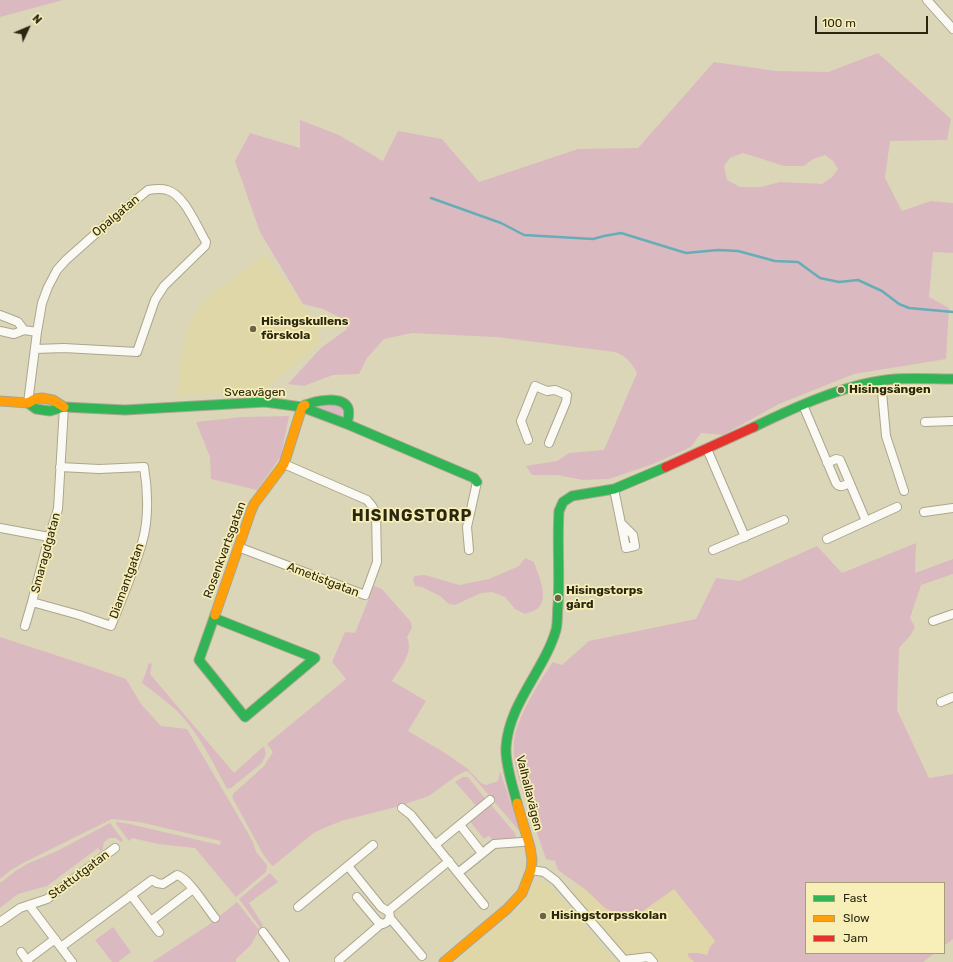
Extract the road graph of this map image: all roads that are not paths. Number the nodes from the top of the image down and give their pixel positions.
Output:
1 (927, 0) edge
2 (953, 28) edge
3 (0, 315) edge
4 (24, 330) junction
5 (0, 331) edge
6 (37, 332) junction
7 (34, 349) junction
8 (953, 379) edge
9 (881, 381) junction
10 (0, 401) edge
11 (28, 403) junction
12 (803, 405) junction
13 (64, 407) junction
14 (302, 407) junction
15 (953, 421) edge
16 (925, 422) dead end
17 (347, 424) junction
18 (528, 440) dead end
19 (549, 443) dead end
20 (708, 449) junction
21 (827, 462) junction
22 (284, 464) junction
23 (60, 467) junction
24 (477, 482) joint
25 (850, 483) junction
26 (614, 489) junction
27 (904, 491) dead end
28 (897, 507) dead end
29 (953, 508) edge
30 (924, 512) dead end
31 (784, 520) dead end
32 (866, 521) junction
33 (622, 524) dead end
34 (0, 528) edge
35 (745, 536) junction
36 (49, 537) junction
37 (827, 539) dead end
38 (238, 547) junction
39 (469, 550) dead end
40 (713, 550) dead end
41 (32, 602) junction
42 (953, 614) edge
43 (214, 618) junction
44 (933, 621) dead end
45 (25, 626) dead end
46 (953, 697) edge
47 (941, 702) dead end
48 (490, 800) dead end
49 (402, 808) dead end
50 (460, 825) junction
51 (522, 842) dead end
52 (374, 845) dead end
53 (435, 845) junction
54 (114, 848) dead end
55 (482, 853) junction
56 (449, 862) junction
57 (348, 866) junction
58 (531, 870) junction
59 (458, 873) junction
60 (193, 889) junction
61 (131, 895) junction
62 (357, 897) dead end
63 (29, 905) junction
64 (484, 905) dead end
65 (298, 907) dead end
66 (389, 914) junction
67 (215, 918) dead end
68 (151, 921) junction
69 (0, 922) edge
70 (381, 924) junction
71 (159, 932) dead end
72 (263, 932) dead end
73 (55, 940) junction
74 (61, 947) junction
75 (21, 952) dead end
76 (422, 956) dead end
77 (339, 960) dead end
78 (27, 961) edge
79 (625, 961) edge
80 (72, 962) edge
81 (284, 962) edge
82 (444, 962) edge
83 (653, 962) edge

1 - 2 street
3 - 4 street
4 - 5 street
4 - 6 street
6 - 7 street, Opalgatan
6 - 7 street, Opalgatan
7 - 11 street, Opalgatan
8 - 9 street
9 - 12 street
9 - 27 street
10 - 11 street, Sveavägen
11 - 13 street, Sveavägen
11 - 13 street, Sveavägen
12 - 20 street
12 - 21 street
13 - 14 street, Sveavägen
13 - 23 street, Smaragdgatan
14 - 17 street, Sveavägen
14 - 17 street
14 - 22 street, Rosenkvartsgatan
15 - 16 street
17 - 24 street, Sveavägen
18 - 19 street
20 - 26 street
20 - 35 street
21 - 25 street
21 - 25 street
22 - 38 street, Rosenkvartsgatan
22 - 38 street, Ametistgatan
23 - 36 street, Smaragdgatan
23 - 41 street, Diamantgatan
24 - 39 street
25 - 32 street
26 - 33 street
26 - 58 street, Valhallavägen
28 - 32 street
29 - 30 street
31 - 35 street
32 - 37 street
34 - 36 street
35 - 40 street
36 - 41 street, Smaragdgatan
38 - 43 street, Rosenkvartsgatan
41 - 45 street, Smaragdgatan
42 - 44 street
43 - 43 street, Rosenkvartsgatan
46 - 47 street
48 - 50 street
49 - 53 street
50 - 53 street
50 - 55 street
51 - 55 street
52 - 57 street
53 - 56 street
54 - 63 street, Stattutgatan
55 - 59 street
56 - 59 street
56 - 66 street
57 - 65 street
57 - 66 street
58 - 79 street
58 - 82 street, Valhallavägen
59 - 64 street
60 - 61 street
60 - 67 street
60 - 68 street
61 - 68 street
61 - 74 street
62 - 70 street
63 - 69 street, Stattutgatan
63 - 73 street
66 - 70 street
66 - 76 street
68 - 71 street
70 - 77 street
72 - 81 street
73 - 74 street
73 - 78 street
74 - 80 street
75 - 78 street
79 - 83 street

